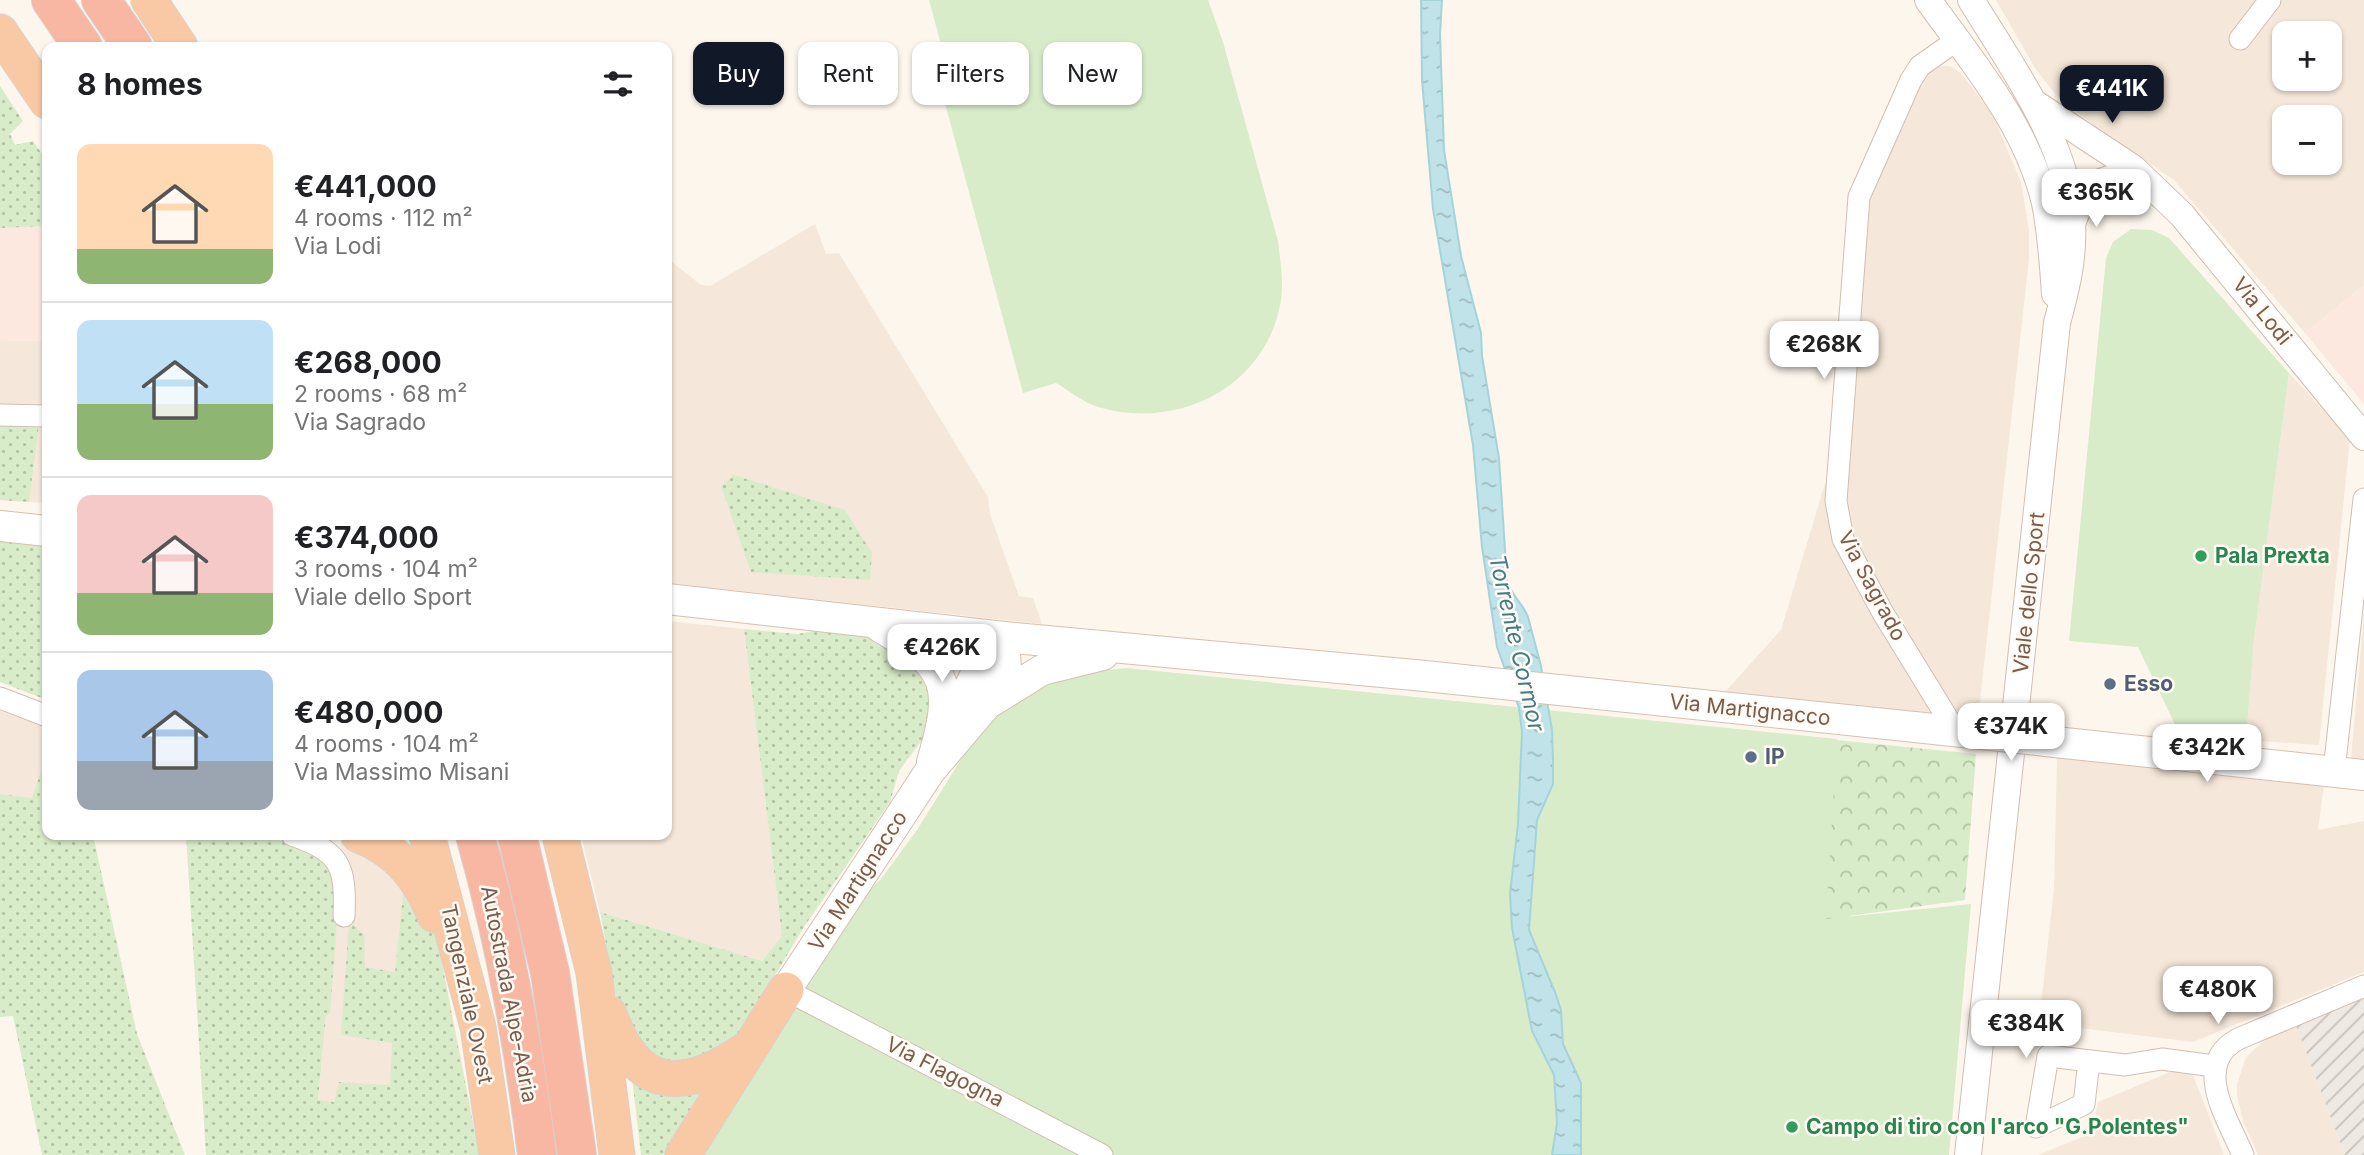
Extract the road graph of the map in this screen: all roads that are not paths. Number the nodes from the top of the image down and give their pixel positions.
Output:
1 (51, 0) edge
2 (101, 0) edge
3 (149, 0) edge
4 (1928, 0) edge
5 (1971, 0) edge
6 (2270, 0) edge
7 (0, 32) edge
8 (2240, 38) dead end
9 (1956, 40) junction
10 (80, 42) edge
11 (130, 42) edge
12 (177, 42) edge
13 (42, 94) edge
14 (2032, 101) junction
15 (2008, 116) junction
16 (2050, 140) junction
17 (2131, 176) junction
18 (2154, 190) junction
19 (2073, 221) junction
20 (2057, 323) junction
21 (0, 415) edge
22 (42, 416) edge
23 (2364, 437) edge
24 (2364, 499) edge
25 (0, 527) edge
26 (42, 531) edge
27 (672, 600) edge
28 (870, 622) junction
29 (1004, 637) junction
30 (1135, 650) junction
31 (0, 698) edge
32 (986, 705) junction
33 (42, 714) edge
34 (1964, 733) junction
35 (930, 771) junction
36 (2334, 771) junction
37 (2364, 775) edge
38 (308, 840) edge
39 (369, 840) edge
40 (428, 840) edge
41 (476, 840) edge
42 (518, 840) edge
43 (561, 840) edge
44 (344, 916) dead end
45 (594, 973) junction
46 (2364, 986) edge
47 (786, 990) junction
48 (478, 1027) junction
49 (747, 1049) junction
50 (2089, 1061) dead end
51 (2214, 1066) junction
52 (497, 1155) edge
53 (537, 1155) edge
54 (577, 1155) edge
55 (617, 1155) edge
56 (683, 1155) edge
57 (1102, 1155) edge
58 (1968, 1155) edge
59 (2243, 1155) edge

1 - 10 highway
2 - 11 highway
3 - 12 highway
4 - 9 street, Viale dello Sport
5 - 14 street, Viale dello Sport
6 - 8 street
7 - 13 highway
9 - 15 street, Viale dello Sport
9 - 34 street, Via Sagrado
14 - 16 street, Viale dello Sport
14 - 18 street, Via Lodi
15 - 16 street, Via Lodi
15 - 20 street, Viale dello Sport
16 - 17 street, Via Lodi
16 - 19 street, Viale dello Sport
17 - 18 street, Via Lodi
17 - 19 street
18 - 23 street, Via Lodi
19 - 20 street, Viale dello Sport
20 - 58 street, Viale dello Sport
21 - 22 street
24 - 36 street
25 - 26 main road
27 - 28 main road, Via Martignacco
28 - 29 main road, Via Martignacco
28 - 35 main road, Via Martignacco
29 - 30 main road, Via Martignacco
29 - 32 main road, Via Martignacco
29 - 35 main road, Via Martignacco
30 - 32 main road, Via Martignacco
30 - 34 main road, Via Martignacco
31 - 33 street
32 - 35 main road, Via Martignacco
34 - 36 main road, Via Martignacco, bridge
35 - 47 main road, Via Martignacco
36 - 37 main road, Via Martignacco
38 - 44 street
39 - 48 highway
40 - 48 highway, Tangenziale Ovest
41 - 53 highway, Autostrada Alpe-Adria
42 - 54 highway, Autostrada Alpe-Adria
43 - 45 highway
45 - 49 highway
45 - 55 highway
46 - 51 street
47 - 49 highway
47 - 57 street, Via Flagogna
48 - 52 highway, Tangenziale Ovest
49 - 56 highway
50 - 51 street
51 - 59 street

